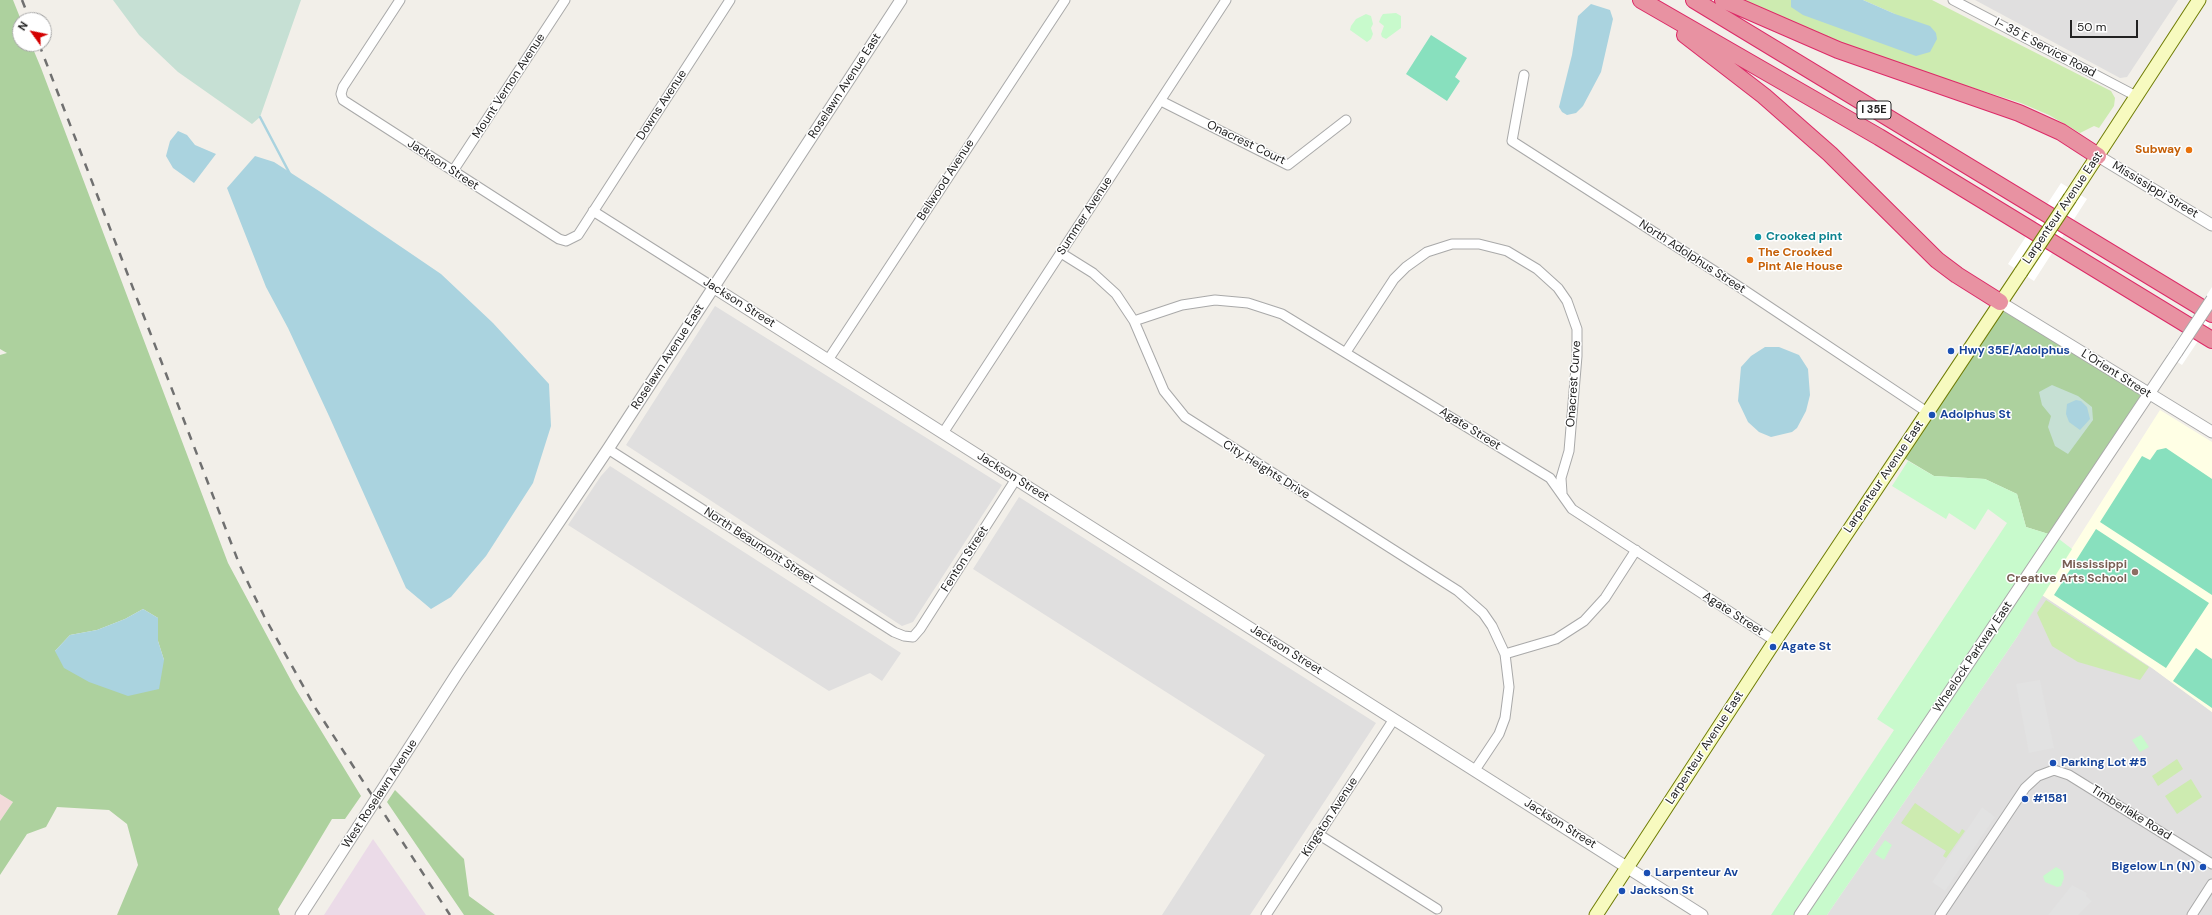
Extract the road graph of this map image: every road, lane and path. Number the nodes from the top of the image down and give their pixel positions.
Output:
1 (400, 0) edge
2 (565, 0) edge
3 (730, 0) edge
4 (901, 0) edge
5 (1065, 0) edge
6 (1226, 0) edge
7 (1640, 0) edge
8 (1694, 0) edge
9 (1723, 0) edge
10 (1953, 0) edge
11 (2199, 0) edge
12 (1524, 75) dead end
13 (2136, 96) junction
14 (1160, 100) junction
15 (1346, 120) dead end
16 (2098, 156) junction
17 (453, 171) junction
18 (593, 211) junction
19 (2212, 225) edge
20 (1061, 253) junction
21 (713, 287) junction
22 (2212, 299) edge
23 (2000, 302) junction
24 (2212, 314) edge
25 (1134, 321) junction
26 (2212, 340) edge
27 (1346, 352) junction
28 (828, 360) junction
29 (2149, 394) junction
30 (1927, 412) junction
31 (2212, 432) edge
32 (943, 433) junction
33 (608, 449) junction
34 (1016, 479) junction
35 (1562, 494) junction
36 (1636, 550) junction
37 (913, 637) joint
38 (1775, 641) junction
39 (1505, 654) junction
40 (458, 672) joint
41 (1394, 719) junction
42 (1475, 770) junction
43 (1318, 834) junction
44 (2212, 864) edge
45 (1627, 867) junction
46 (2212, 884) edge
47 (1437, 909) dead end
48 (301, 915) edge
49 (1266, 915) edge
50 (1596, 915) edge
51 (1702, 915) edge
52 (1800, 915) edge
53 (1940, 915) edge
54 (2192, 915) edge

1 - 17 street, Jackson Street
2 - 17 street, Mount Vernon Avenue
3 - 18 street, Downs Avenue
4 - 21 street, Roselawn Avenue East
5 - 28 street, Bellwood Avenue
6 - 14 street, Summer Avenue
7 - 23 highway
7 - 26 highway, I 35E
8 - 24 highway, I 35E
9 - 16 highway
10 - 13 street, I- 35 E Service Road
11 - 13 main road, Larpenteur Avenue East
12 - 30 street, North Adolphus Street
13 - 16 main road, Larpenteur Avenue East
14 - 15 street, Onacrest Court
14 - 20 street, Summer Avenue
16 - 19 street, Mississippi Street
16 - 23 main road, Larpenteur Avenue East, bridge
17 - 18 street, Jackson Street
18 - 21 street, Jackson Street
20 - 25 street, City Heights Drive
20 - 32 street, Summer Avenue
21 - 28 street, Jackson Street
21 - 33 street, Roselawn Avenue East
22 - 29 street, Wheelock Parkway East, bridge
23 - 29 street, L'Orient Street
23 - 30 main road, Larpenteur Avenue East
25 - 27 street, Agate Street
25 - 39 street, City Heights Drive
27 - 35 street, Agate Street
27 - 35 street, Onacrest Curve
28 - 32 street, Jackson Street
29 - 31 street, L'Orient Street
29 - 52 street, Wheelock Parkway East
30 - 38 main road, Larpenteur Avenue East
32 - 34 street, Jackson Street
33 - 37 street, North Beaumont Street
33 - 40 street, Roselawn Avenue East
34 - 37 street, Fenton Street
34 - 41 street, Jackson Street
35 - 36 street, Agate Street
36 - 38 street, Agate Street
36 - 39 street
38 - 45 main road, Larpenteur Avenue East
39 - 42 street
40 - 48 street, West Roselawn Avenue, bridge
41 - 42 street, Jackson Street
41 - 43 street, Kingston Avenue
42 - 45 street, Jackson Street
43 - 47 street
43 - 49 street, Kingston Avenue
44 - 53 street, Timberlake Road
45 - 50 main road, Larpenteur Avenue East
45 - 51 street, Jackson Street
46 - 54 street

